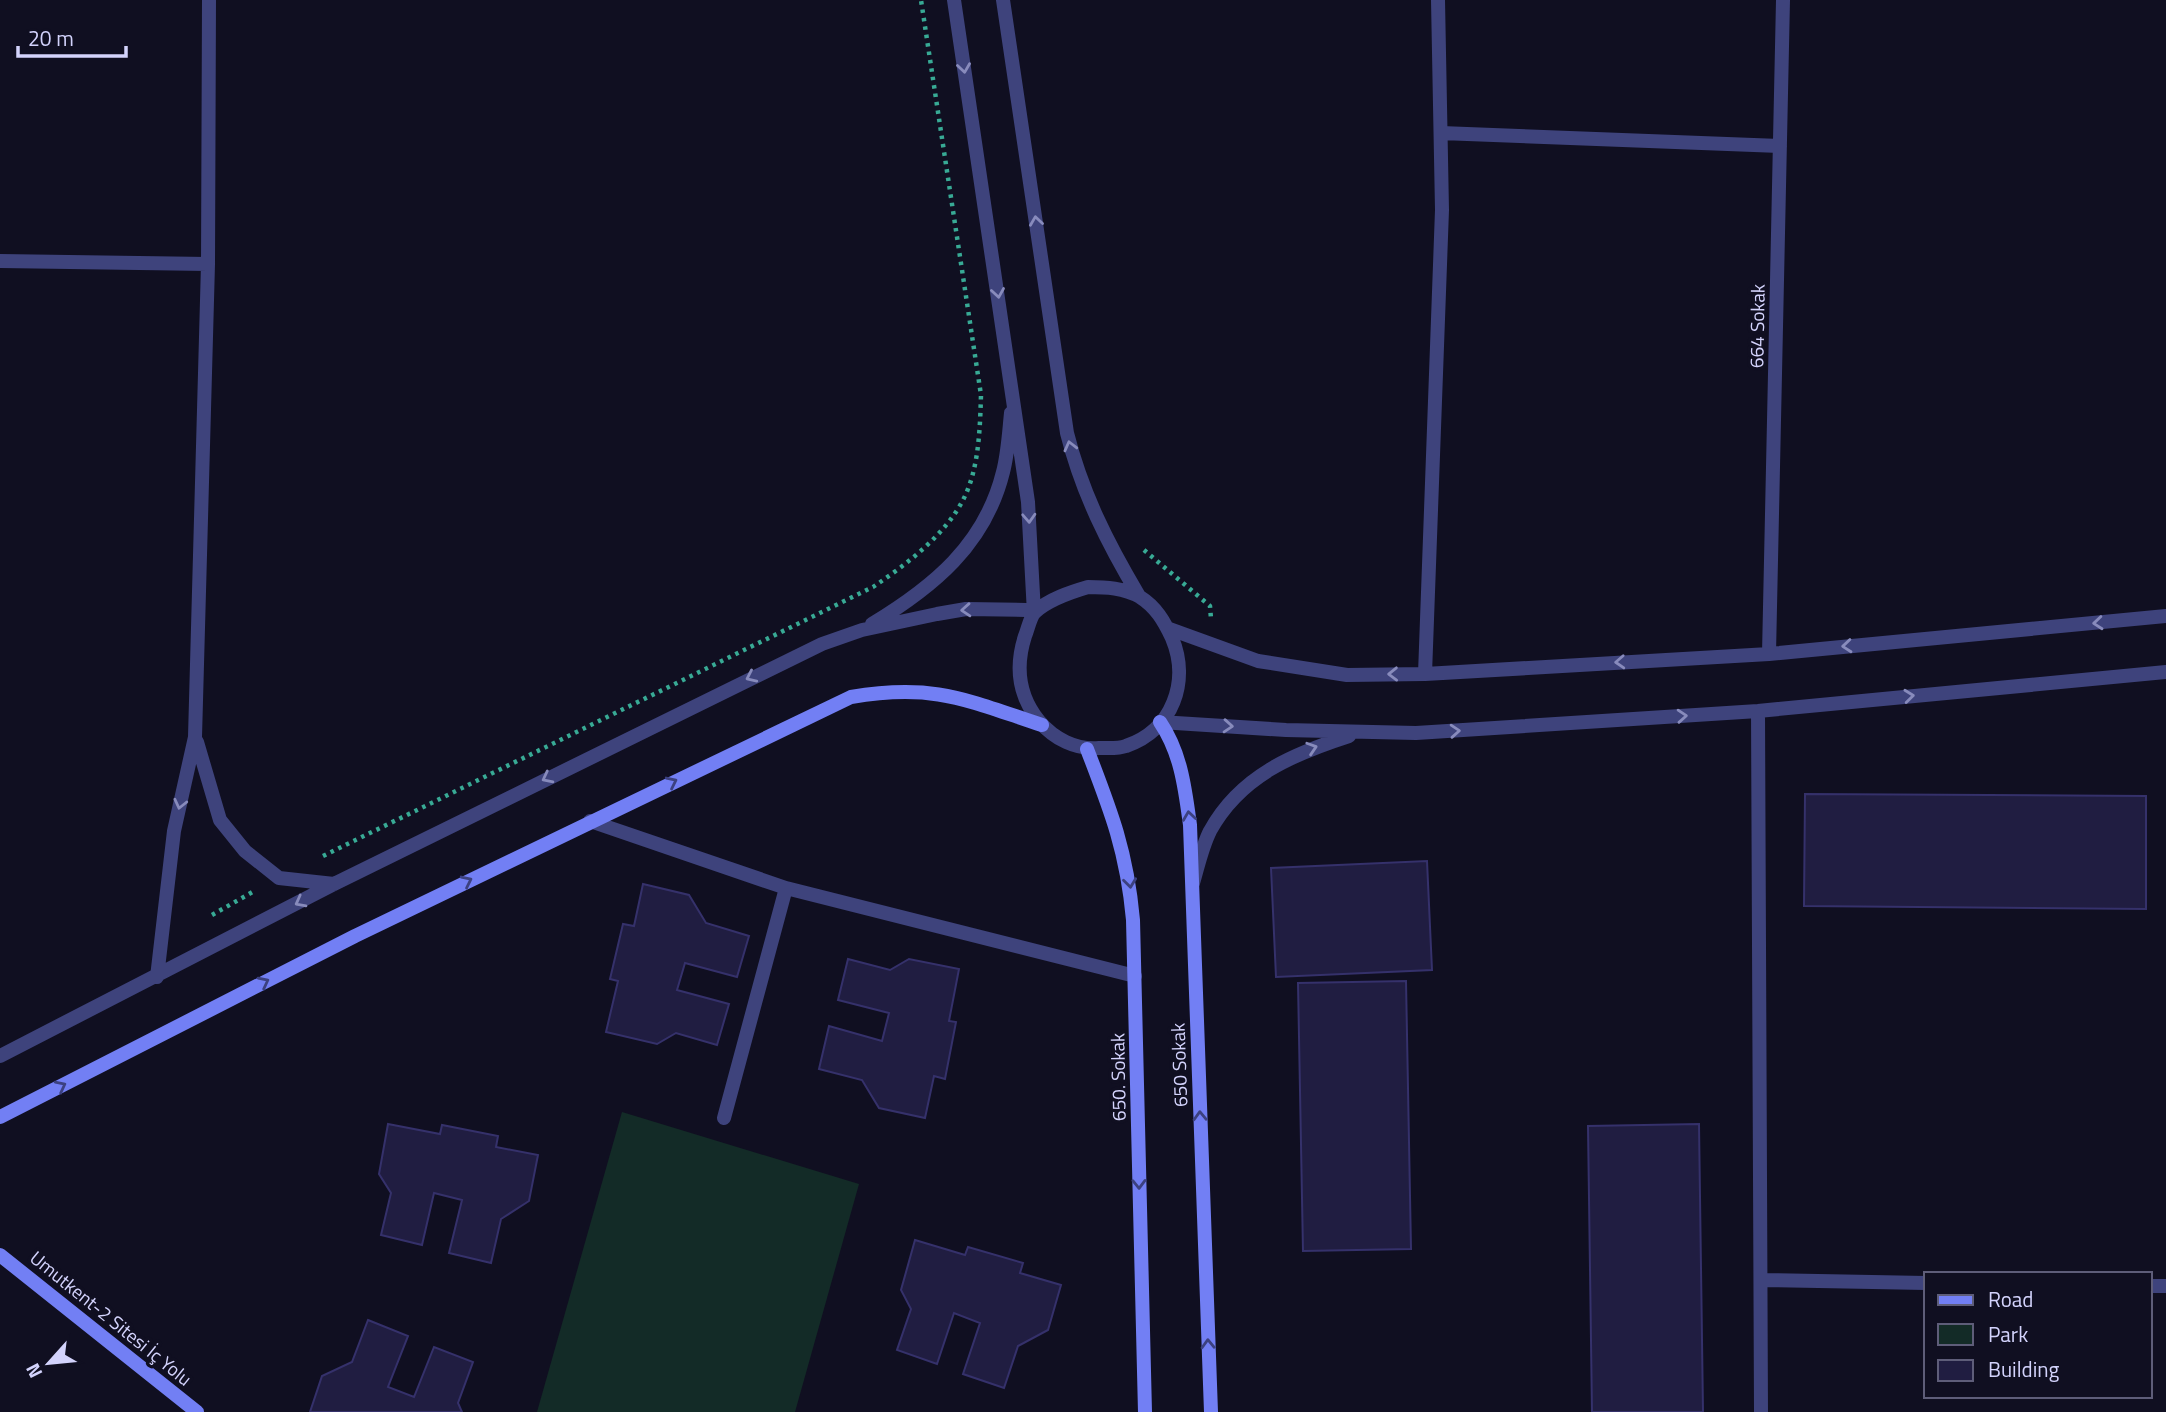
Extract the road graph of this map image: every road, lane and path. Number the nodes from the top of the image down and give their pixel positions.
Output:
1 (209, 0) edge
2 (921, 0) edge
3 (954, 0) edge
4 (1003, 0) edge
5 (1438, 0) edge
6 (1783, 0) edge
7 (1441, 134) junction
8 (1780, 146) junction
9 (0, 261) edge
10 (208, 264) junction
11 (1014, 394) junction
12 (1139, 542) dead end
13 (1139, 597) junction
14 (1034, 613) junction
15 (2166, 617) edge
16 (1167, 628) junction
17 (863, 630) junction
18 (1214, 645) junction
19 (1769, 654) junction
20 (2166, 672) edge
21 (1425, 674) junction
22 (1758, 711) junction
23 (1160, 722) junction
24 (1042, 725) junction
25 (1361, 732) junction
26 (195, 737) junction
27 (1087, 749) junction
28 (590, 821) junction
29 (279, 878) junction
30 (334, 884) junction
31 (1192, 884) junction
32 (786, 888) junction
33 (208, 917) dead end
34 (157, 976) junction
35 (1135, 976) junction
36 (0, 1056) edge
37 (0, 1117) edge
38 (724, 1118) dead end
39 (0, 1255) edge
40 (1761, 1280) junction
41 (1924, 1283) edge
42 (197, 1412) edge
43 (1145, 1412) edge
44 (1210, 1412) edge
45 (1761, 1412) edge

1 - 10 street
2 - 29 path
3 -> 11 street
13 -> 4 street
5 - 7 street
6 - 8 street, 664 Sokak
7 - 8 street
7 - 21 street
8 - 19 street, 664 Sokak
9 - 10 street
10 - 26 street
11 -> 14 street
11 - 17 street
12 - 18 path
13 - 14 street
13 - 16 street
14 -> 17 street
14 - 24 street
15 -> 19 street
16 - 18 street
16 - 23 street
17 -> 30 street
21 -> 18 street
19 -> 21 street
22 -> 20 street
25 -> 22 street
22 - 40 street
23 -> 25 street
23 - 27 street
31 -> 23 street, 650 Sokak
24 - 27 street
28 -> 24 street
31 -> 25 street
26 - 29 street
26 -> 34 street
27 -> 35 street, 650. Sokak
28 - 32 street
37 -> 28 street
29 - 30 street
29 - 33 path
30 -> 34 street
44 -> 31 street, 650 Sokak
32 - 35 street
32 - 38 street
34 - 36 street
35 -> 43 street, 650. Sokak
39 - 42 street, Umutkent-2 Sitesi İç Yolu
40 - 41 street
40 - 45 street

